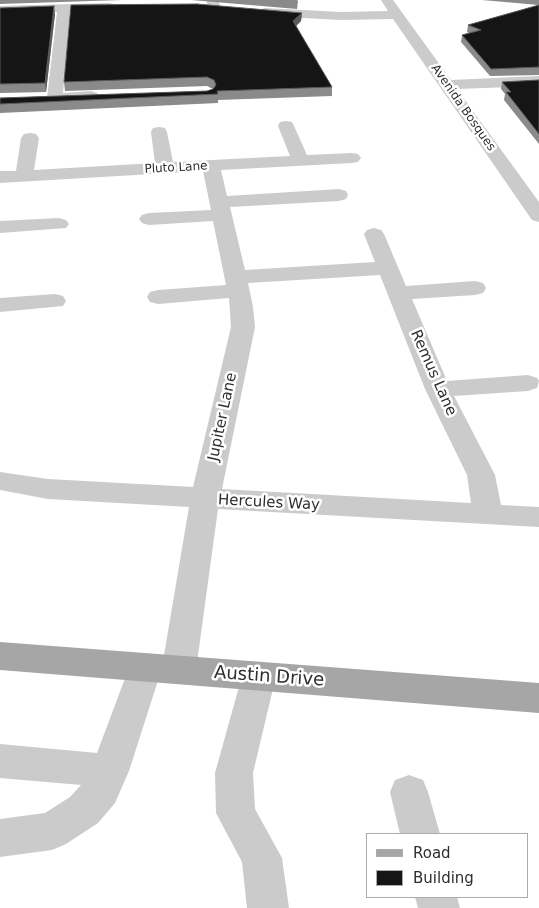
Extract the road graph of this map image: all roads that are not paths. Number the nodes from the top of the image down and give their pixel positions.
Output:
1 (386, 0) edge
2 (217, 5) edge
3 (118, 6) edge
4 (197, 6) edge
5 (64, 8) junction
6 (0, 10) edge
7 (252, 11) edge
8 (397, 15) junction
9 (539, 81) edge
10 (446, 84) junction
11 (103, 96) edge
12 (37, 98) edge
13 (55, 98) junction
14 (286, 126) dead end
15 (159, 132) dead end
16 (30, 138) dead end
17 (352, 158) dead end
18 (301, 161) junction
19 (211, 166) junction
20 (164, 168) junction
21 (24, 176) junction
22 (0, 177) edge
23 (339, 195) dead end
24 (220, 208) junction
25 (536, 208) edge
26 (149, 220) dead end
27 (59, 224) dead end
28 (0, 227) edge
29 (374, 234) dead end
30 (388, 268) junction
31 (237, 284) junction
32 (475, 288) dead end
33 (398, 293) junction
34 (158, 297) dead end
35 (55, 301) dead end
36 (0, 305) edge
37 (528, 383) dead end
38 (438, 389) junction
39 (0, 481) edge
40 (205, 499) junction
41 (488, 514) junction
42 (539, 517) edge
43 (0, 656) edge
44 (162, 669) junction
45 (259, 676) junction
46 (539, 698) edge
47 (0, 761) edge
48 (110, 771) junction
49 (410, 792) dead end
50 (420, 833) edge
51 (0, 838) edge
52 (268, 908) edge

1 - 8 street, Avenida Bosques
2 - 4 street
3 - 5 street
5 - 6 street
5 - 13 street
7 - 8 street
8 - 10 street, Avenida Bosques
9 - 10 street
10 - 25 street, Avenida Bosques
11 - 13 street
12 - 13 street
14 - 18 street
15 - 20 street
16 - 21 street
17 - 18 street, Pluto Lane
18 - 19 street, Pluto Lane
19 - 20 street, Pluto Lane
19 - 24 street, Jupiter Lane
20 - 21 street, Pluto Lane
21 - 22 street, Pluto Lane
23 - 24 street
24 - 26 street
24 - 31 street, Jupiter Lane
27 - 28 street
29 - 30 street, Remus Lane
30 - 31 street
30 - 33 street, Remus Lane
31 - 34 street
31 - 40 street, Jupiter Lane
32 - 33 street
33 - 38 street, Remus Lane
35 - 36 street
37 - 38 street
38 - 41 street, Remus Lane
39 - 40 street, Hercules Way
40 - 41 street, Hercules Way
40 - 44 street, Jupiter Lane
41 - 42 street, Hercules Way
43 - 44 main road, Austin Drive
44 - 45 main road, Austin Drive
44 - 48 street, Jupiter Lane
45 - 46 main road, Austin Drive
45 - 52 street
47 - 48 street
48 - 51 street, Jupiter Lane
49 - 50 street

